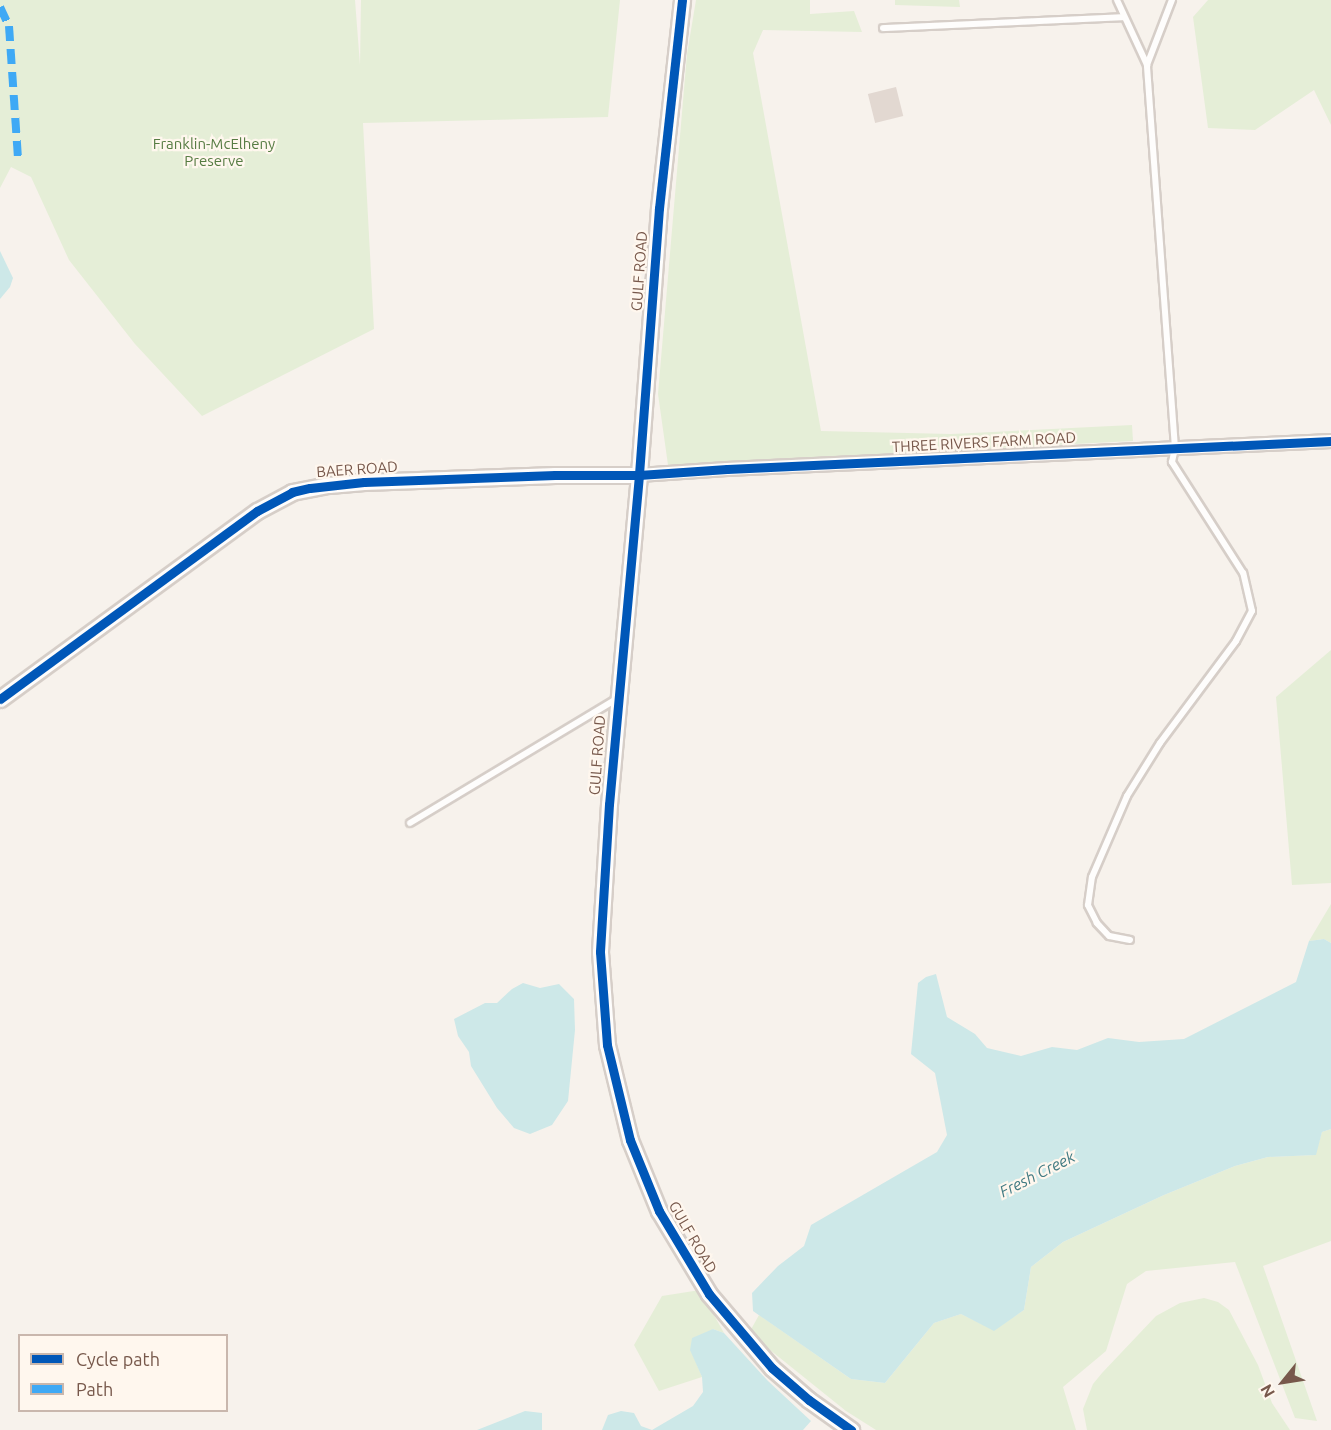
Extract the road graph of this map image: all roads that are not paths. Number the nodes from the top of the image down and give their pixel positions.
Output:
1 (682, 0) edge
2 (1117, 0) edge
3 (1172, 0) edge
4 (1124, 17) junction
5 (883, 28) dead end
6 (1147, 66) junction
7 (1331, 441) edge
8 (1175, 448) junction
9 (639, 476) junction
10 (0, 699) edge
11 (616, 699) junction
12 (410, 824) dead end
13 (1130, 940) dead end
14 (852, 1430) edge

1 - 9 street, GULF ROAD
2 - 4 lane
3 - 6 lane
4 - 5 lane
4 - 6 lane
6 - 8 lane
7 - 8 street, THREE RIVERS FARM ROAD
8 - 9 street, THREE RIVERS FARM ROAD
8 - 13 lane
9 - 10 street, BAER ROAD
9 - 11 street, GULF ROAD
11 - 12 lane
11 - 14 street, GULF ROAD

